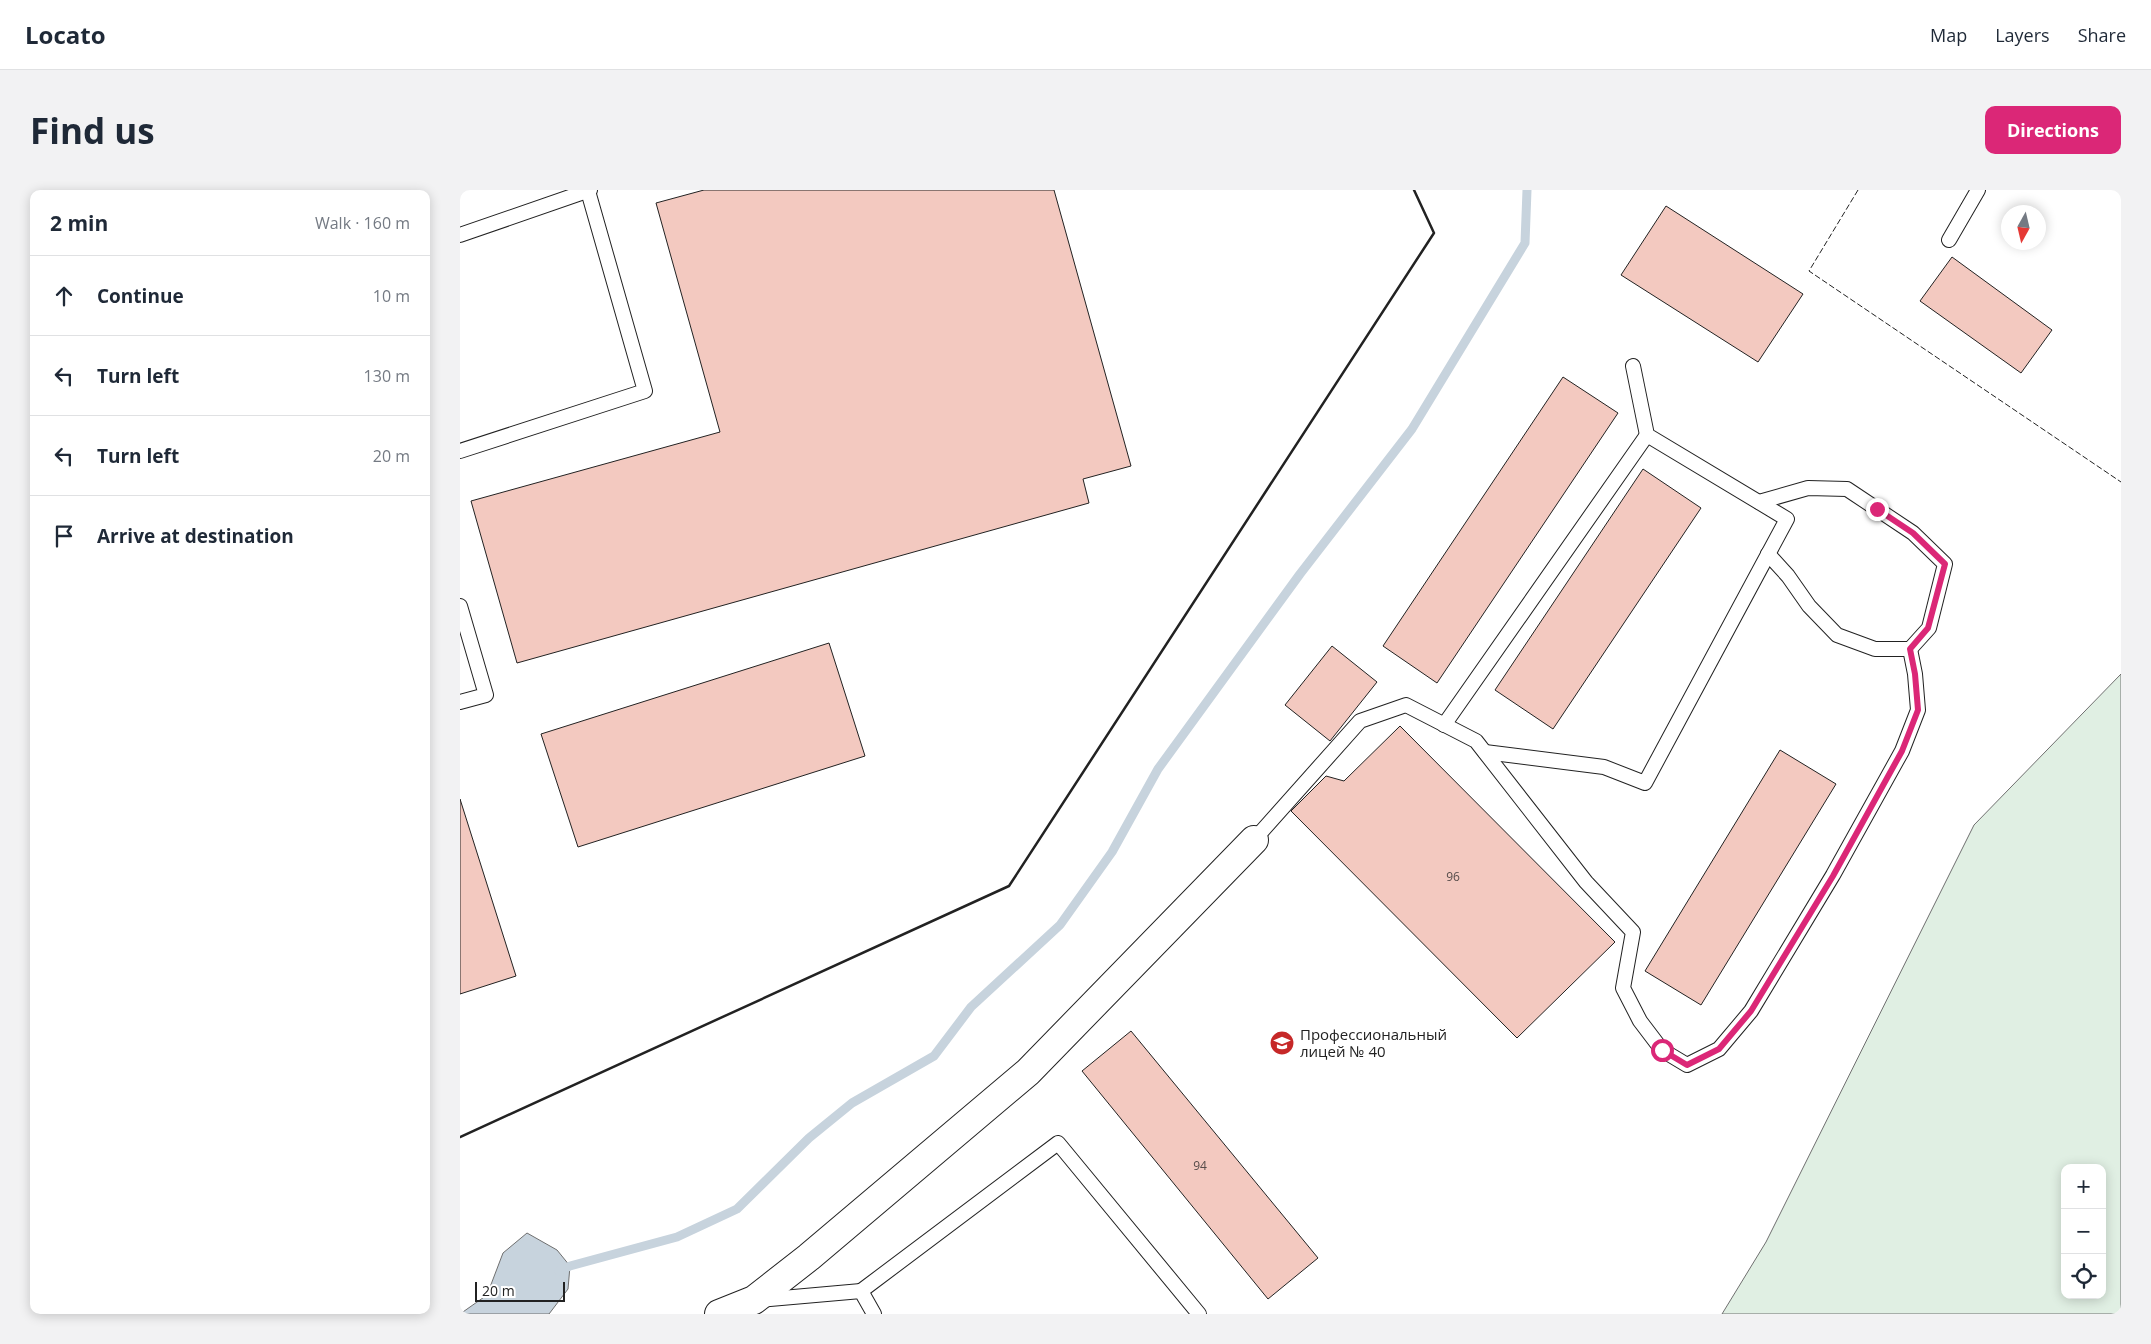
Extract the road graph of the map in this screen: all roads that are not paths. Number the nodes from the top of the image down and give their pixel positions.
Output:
1 (589, 190) edge
2 (1978, 190) edge
3 (460, 235) edge
4 (1949, 240) dead end
5 (1633, 366) dead end
6 (1647, 436) junction
7 (460, 451) edge
8 (1759, 502) junction
9 (1768, 554) junction
10 (460, 606) edge
11 (1910, 649) junction
12 (460, 702) edge
13 (1444, 725) junction
14 (1485, 752) junction
15 (1254, 840) joint
16 (861, 1291) junction
17 (754, 1300) junction
18 (719, 1314) edge
19 (874, 1314) edge
20 (1199, 1314) edge

1 - 3 lane
1 - 7 lane
2 - 4 lane
5 - 6 lane
6 - 8 lane
6 - 13 lane
8 - 9 lane
8 - 11 lane
9 - 11 lane
9 - 14 lane
10 - 12 lane
11 - 14 lane
13 - 14 lane
13 - 15 lane
15 - 17 street
16 - 17 lane
16 - 19 lane
16 - 20 lane
17 - 18 street

